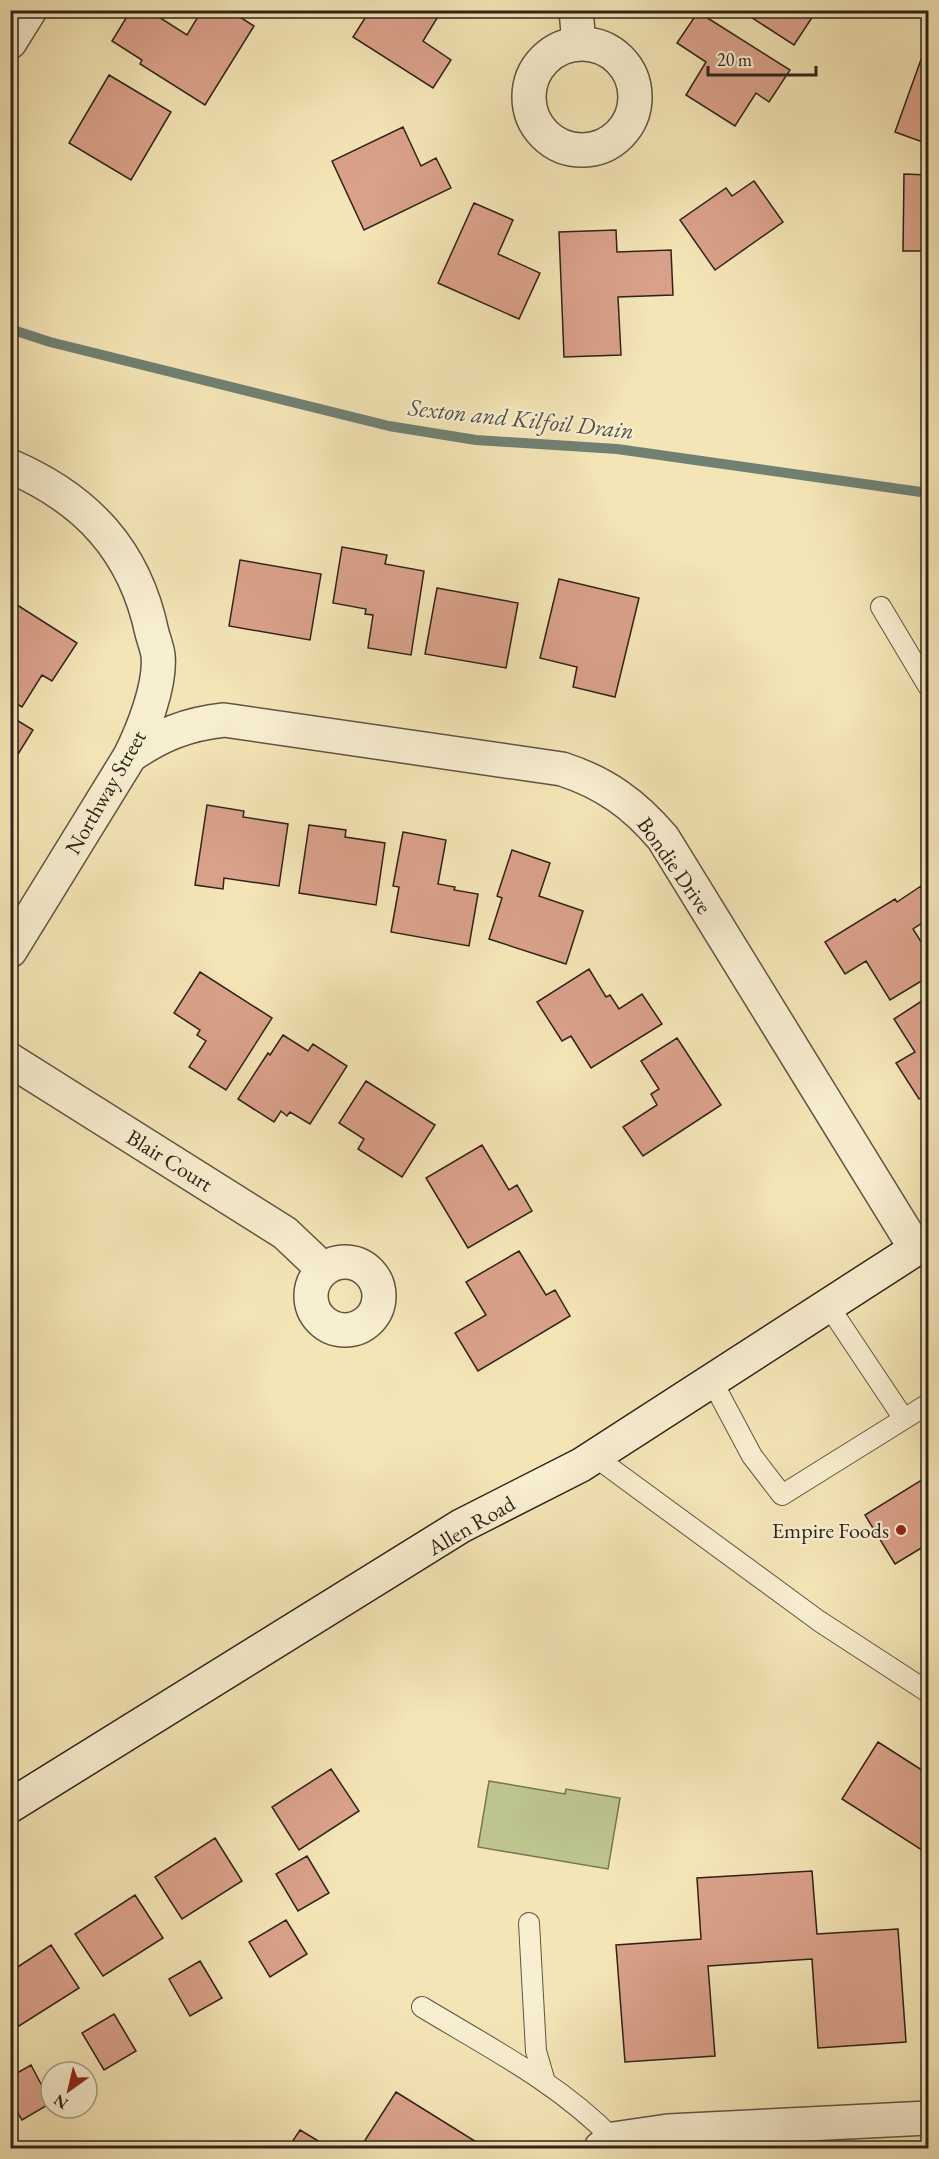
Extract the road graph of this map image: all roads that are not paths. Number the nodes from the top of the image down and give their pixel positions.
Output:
1 (30, 10) edge
2 (576, 10) edge
3 (10, 42) edge
4 (579, 44) dead end
5 (10, 466) edge
6 (881, 607) dead end
7 (928, 686) edge
8 (130, 756) junction
9 (10, 951) edge
10 (10, 1060) edge
11 (922, 1245) edge
12 (323, 1269) dead end
13 (828, 1305) junction
14 (712, 1381) junction
15 (928, 1404) edge
16 (904, 1419) junction
17 (594, 1456) junction
18 (928, 1692) edge
19 (10, 1806) edge
20 (529, 1923) dead end
21 (422, 2007) dead end
22 (545, 2082) junction
23 (928, 2118) edge
24 (607, 2144) edge

1 - 3 street
2 - 4 street
5 - 8 street, Northway Street
6 - 7 lane
8 - 9 street, Northway Street
8 - 11 street, Bondie Drive
10 - 12 street, Blair Court
11 - 13 street, Allen Road
13 - 14 street, Allen Road
13 - 16 lane
14 - 16 lane
14 - 17 street, Allen Road
15 - 16 lane
17 - 18 lane
17 - 19 street, Allen Road
20 - 22 lane
21 - 22 lane
22 - 24 lane
23 - 24 street

